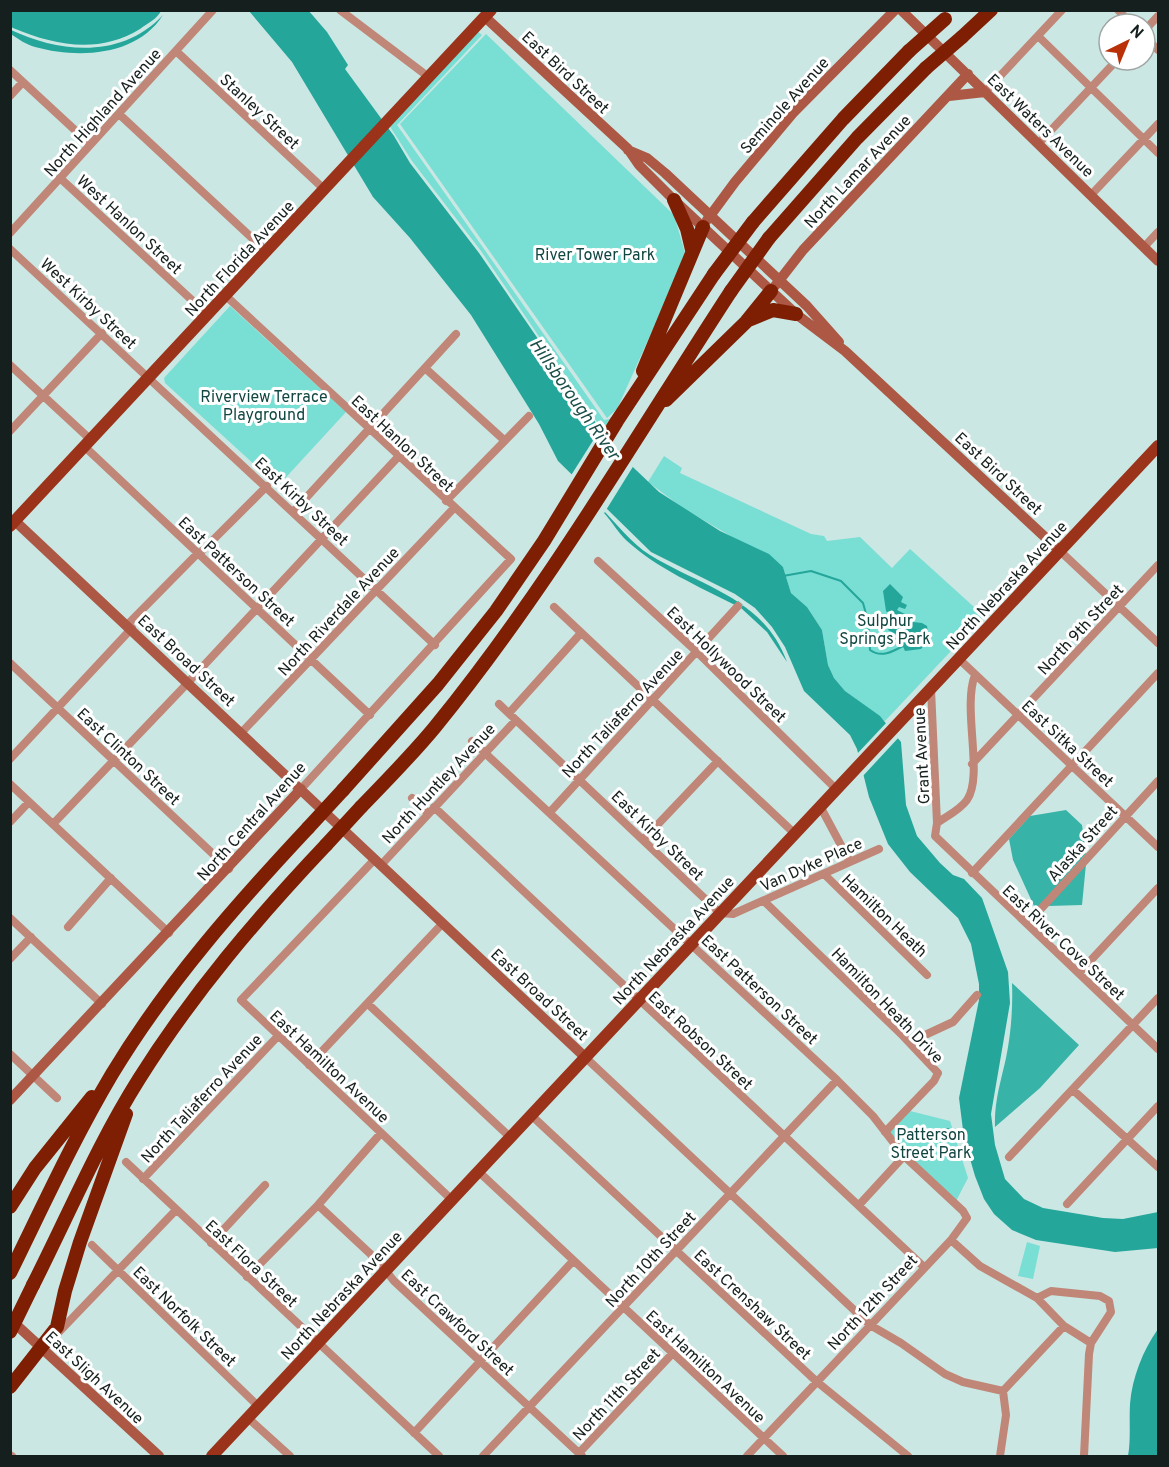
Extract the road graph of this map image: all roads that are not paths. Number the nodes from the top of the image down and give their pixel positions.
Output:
1 (213, 10) edge
2 (340, 10) edge
3 (879, 10) edge
4 (895, 10) edge
5 (901, 10) edge
6 (991, 10) edge
7 (1062, 10) edge
8 (488, 14) edge
9 (950, 15) edge
10 (873, 33) junction
11 (1038, 36) junction
12 (176, 51) junction
13 (10, 70) edge
14 (1106, 72) edge
15 (968, 74) junction
16 (429, 78) junction
17 (24, 82) junction
18 (1091, 88) junction
19 (985, 92) junction
20 (10, 96) edge
21 (949, 96) junction
22 (119, 114) junction
23 (1158, 124) edge
24 (1144, 139) junction
25 (1039, 143) junction
26 (90, 144) junction
27 (628, 149) junction
28 (1158, 153) edge
29 (60, 178) junction
30 (325, 190) junction
31 (1091, 195) junction
32 (674, 200) junction
33 (706, 221) junction
34 (1158, 232) edge
35 (10, 233) edge
36 (1144, 247) junction
37 (11, 250) edge
38 (692, 250) junction
39 (267, 252) junction
40 (1158, 261) edge
41 (776, 285) junction
42 (226, 296) junction
43 (796, 314) junction
44 (208, 315) junction
45 (746, 322) junction
46 (102, 333) junction
47 (456, 334) dead end
48 (845, 351) junction
49 (10, 365) edge
50 (425, 368) junction
51 (150, 377) junction
52 (43, 396) junction
53 (632, 398) junction
54 (529, 416) dead end
55 (648, 418) junction
56 (368, 430) junction
57 (10, 431) edge
58 (504, 440) junction
59 (88, 443) junction
60 (1158, 446) edge
61 (398, 457) junction
62 (267, 486) junction
63 (446, 501) junction
64 (454, 508) junction
65 (294, 511) junction
66 (12, 521) edge
67 (322, 538) junction
68 (1060, 552) junction
69 (198, 553) junction
70 (511, 559) joint
71 (598, 561) dead end
72 (1158, 565) edge
73 (376, 589) junction
74 (738, 606) dead end
75 (1119, 606) junction
76 (554, 607) dead end
77 (256, 608) junction
78 (130, 626) junction
79 (581, 633) junction
80 (1158, 643) edge
81 (435, 645) junction
82 (697, 652) junction
83 (310, 658) junction
84 (959, 659) junction
85 (10, 663) edge
86 (1158, 673) edge
87 (975, 675) junction
88 (189, 682) junction
89 (931, 689) junction
90 (654, 700) junction
91 (498, 704) dead end
92 (58, 708) junction
93 (509, 713) junction
94 (370, 715) junction
95 (1018, 715) junction
96 (516, 720) junction
97 (242, 732) junction
98 (472, 741) dead end
99 (484, 752) junction
100 (10, 759) edge
101 (114, 760) junction
102 (718, 761) junction
103 (972, 764) junction
104 (1073, 765) junction
105 (580, 779) junction
106 (1158, 781) edge
107 (10, 784) edge
108 (301, 789) junction
109 (837, 789) junction
110 (412, 798) dead end
111 (29, 802) junction
112 (820, 806) junction
113 (431, 810) junction
114 (551, 811) junction
115 (1126, 816) junction
116 (10, 822) edge
117 (937, 823) junction
118 (52, 824) junction
119 (794, 833) junction
120 (643, 840) junction
121 (1158, 847) edge
122 (879, 849) dead end
123 (952, 854) joint
124 (378, 862) junction
125 (850, 862) junction
126 (229, 869) junction
127 (972, 873) junction
128 (824, 874) junction
129 (111, 879) junction
130 (1158, 888) edge
131 (764, 901) junction
132 (720, 913) junction
133 (10, 918) edge
134 (443, 923) junction
135 (1027, 924) junction
136 (68, 927) dead end
137 (169, 933) junction
138 (30, 938) junction
139 (692, 944) junction
140 (10, 959) edge
141 (1079, 974) junction
142 (927, 975) dead end
143 (977, 995) dead end
144 (1158, 998) edge
145 (240, 1000) joint
146 (639, 1001) junction
147 (102, 1004) junction
148 (368, 1004) junction
149 (1133, 1026) junction
150 (278, 1036) junction
151 (910, 1042) junction
152 (1158, 1049) edge
153 (10, 1054) edge
154 (586, 1058) junction
155 (309, 1065) junction
156 (113, 1073) junction
157 (34, 1076) junction
158 (139, 1079) junction
159 (837, 1080) junction
160 (1073, 1090) junction
161 (57, 1098) dead end
162 (10, 1100) edge
163 (1158, 1106) edge
164 (532, 1116) junction
165 (885, 1132) junction
166 (381, 1133) junction
167 (785, 1136) junction
168 (511, 1138) junction
169 (1128, 1140) junction
170 (904, 1155) junction
171 (1009, 1157) dead end
172 (126, 1162) dead end
173 (1158, 1167) edge
174 (479, 1172) junction
175 (143, 1179) junction
176 (265, 1185) dead end
177 (730, 1193) junction
178 (452, 1200) junction
179 (1067, 1204) dead end
180 (318, 1205) junction
181 (859, 1205) junction
182 (10, 1207) edge
183 (176, 1210) junction
184 (967, 1218) joint
185 (951, 1240) junction
186 (211, 1243) junction
187 (92, 1245) dead end
188 (676, 1251) junction
189 (573, 1261) junction
190 (924, 1267) junction
191 (12, 1270) edge
192 (118, 1270) junction
193 (386, 1271) junction
194 (247, 1277) junction
195 (1037, 1298) junction
196 (623, 1308) junction
197 (10, 1319) edge
198 (870, 1325) junction
199 (1064, 1326) junction
200 (10, 1332) edge
201 (318, 1343) junction
202 (1091, 1343) junction
203 (41, 1348) junction
204 (672, 1354) junction
205 (480, 1362) junction
206 (816, 1381) junction
207 (10, 1387) edge
208 (1003, 1391) junction
209 (258, 1406) junction
210 (530, 1407) junction
211 (248, 1418) junction
212 (414, 1433) junction
213 (763, 1438) junction
214 (580, 1455) edge
215 (159, 1456) edge
216 (212, 1456) edge
217 (290, 1456) edge
218 (439, 1456) edge
219 (483, 1456) edge
220 (747, 1456) edge
221 (783, 1456) edge
222 (908, 1456) edge
223 (1000, 1456) edge
224 (1084, 1456) edge

1 - 12 street, North Highland Avenue
2 - 16 street
3 - 10 street
4 - 10 street, Seminole Avenue
5 - 15 street, East Waters Avenue
6 - 55 highway, bridge
7 - 11 street
8 - 16 main road, North Florida Avenue
8 - 27 street, East Bird Street
9 - 53 highway, bridge
10 - 33 street, Seminole Avenue
11 - 18 street
11 - 19 street
12 - 22 street, North Highland Avenue
12 - 30 street, Stanley Street
13 - 17 street
14 - 18 street
15 - 19 street, East Waters Avenue
15 - 21 street, North Lamar Avenue
16 - 30 main road, North Florida Avenue
17 - 20 street
17 - 26 street
18 - 24 street
18 - 25 street
19 - 21 street
19 - 25 street, East Waters Avenue
21 - 41 street, North Lamar Avenue
22 - 26 street, North Highland Avenue
22 - 39 street
23 - 24 street
24 - 28 street
24 - 31 street
25 - 31 street, East Waters Avenue
26 - 29 street, North Highland Avenue
27 - 32 street, East Bird Street
27 - 33 street, East Bird Street
29 - 35 street, North Highland Avenue
29 - 44 street, West Hanlon Street
30 - 39 main road, North Florida Avenue
31 - 36 street, East Waters Avenue
32 - 33 street, East Bird Street
32 - 38 highway
33 - 38 highway
33 - 41 street, East Bird Street
34 - 36 street
36 - 40 street, East Waters Avenue
37 - 46 street, West Kirby Street
38 - 53 highway
39 - 42 main road, North Florida Avenue
41 - 43 street, East Bird Street
41 - 45 highway
41 - 48 street, East Bird Street
42 - 44 main road, North Florida Avenue
42 - 56 street, East Hanlon Street
43 - 45 highway
43 - 48 street, East Bird Street
44 - 51 main road, North Florida Avenue
45 - 55 highway
46 - 51 street, West Kirby Street
46 - 52 street
47 - 50 street
48 - 68 street, East Bird Street
49 - 52 street, East Patterson Street
50 - 56 street
50 - 58 street
51 - 59 main road, North Florida Avenue
51 - 62 street, East Kirby Street
52 - 57 street
52 - 59 street, East Patterson Street
53 - 156 highway, bridge
54 - 58 street
55 - 158 highway, bridge
56 - 61 street, East Hanlon Street
56 - 65 street
58 - 63 street
59 - 66 main road, North Florida Avenue
59 - 69 street, East Patterson Street
60 - 68 main road, North Nebraska Avenue
61 - 63 street, East Hanlon Street
61 - 67 street
62 - 65 street, East Kirby Street
62 - 69 street
63 - 64 street, East Hanlon Street
64 - 70 street, East Hanlon Street
64 - 73 street, North Riverdale Avenue
65 - 67 street, East Kirby Street
66 - 78 street, East Broad Street
67 - 73 street, East Kirby Street
67 - 77 street
68 - 75 street, East Bird Street
68 - 84 main road, North Nebraska Avenue
69 - 77 street, East Patterson Street
69 - 78 street
70 - 81 street, North Central Avenue
71 - 82 street, East Hollywood Street
72 - 75 street, North 9th Street
73 - 81 street, East Kirby Street
73 - 83 street, North Riverdale Avenue
74 - 82 street, North Taliaferro Avenue
75 - 80 street, East Bird Street
75 - 95 street, North 9th Street
76 - 79 street
77 - 83 street, East Patterson Street
77 - 88 street
78 - 88 street, East Broad Street
78 - 92 street
79 - 90 street
79 - 93 street, North Huntley Avenue
81 - 94 street, North Central Avenue
82 - 90 street, North Taliaferro Avenue
82 - 109 street, East Hollywood Street
83 - 94 street, East Patterson Street
83 - 97 street, North Riverdale Avenue
84 - 87 street, East Sitka Street
84 - 89 main road, North Nebraska Avenue
85 - 92 street, East Clinton Street
86 - 104 street
87 - 95 street, East Sitka Street
87 - 103 street
88 - 97 street, East Broad Street
88 - 101 street
89 - 109 main road, North Nebraska Avenue
89 - 117 street, Grant Avenue
90 - 102 street
90 - 105 street, North Taliaferro Avenue
91 - 93 street, East Kirby Street
92 - 100 street
92 - 101 street, East Clinton Street
93 - 96 street, East Kirby Street
94 - 108 street, North Central Avenue
95 - 103 street, North 9th Street
95 - 104 street, East Sitka Street
96 - 99 street, North Huntley Avenue
96 - 105 street, East Kirby Street
97 - 108 street, East Broad Street
98 - 99 street, East Patterson Street
99 - 113 street, North Huntley Avenue
99 - 114 street, East Patterson Street
101 - 118 street
101 - 126 street, East Clinton Street
102 - 119 street
102 - 120 street
103 - 117 street
104 - 115 street, East Sitka Street
104 - 127 street
105 - 114 street, North Taliaferro Avenue
105 - 120 street, East Kirby Street
106 - 115 street, Alaska Street
107 - 111 street
108 - 124 street, East Broad Street
108 - 126 street, North Central Avenue
109 - 112 main road, North Nebraska Avenue
110 - 113 street, East Robson Street
111 - 116 street
111 - 118 street
112 - 119 main road, North Nebraska Avenue
112 - 125 street
113 - 124 street, North Huntley Avenue
113 - 146 street, East Robson Street
114 - 139 street, East Patterson Street
115 - 121 street, East Sitka Street
115 - 135 street, Alaska Street
117 - 123 street, Grant Avenue
118 - 129 street
119 - 132 main road, North Nebraska Avenue
120 - 132 street, East Kirby Street
122 - 125 street, Van Dyke Place
123 - 127 street, East River Cove Street
124 - 134 street, East Broad Street
124 - 145 street, North Huntley Avenue
125 - 128 street, Van Dyke Place
126 - 137 street, North Central Avenue
127 - 135 street, East River Cove Street
128 - 131 street, Van Dyke Place
128 - 142 street, Hamilton Heath
129 - 136 street
129 - 137 street
130 - 141 street
131 - 132 street, Van Dyke Place
131 - 151 street, Hamilton Heath Drive
132 - 139 main road, North Nebraska Avenue
133 - 138 street
134 - 148 street
134 - 154 street, East Broad Street
135 - 141 street, East River Cove Street
137 - 147 street, North Central Avenue
138 - 140 street
138 - 147 street
139 - 146 main road, North Nebraska Avenue
139 - 159 street, East Patterson Street
141 - 149 street, East River Cove Street
143 - 151 street
144 - 149 street
145 - 150 street, East Hamilton Avenue
146 - 154 main road, North Nebraska Avenue
146 - 167 street, East Robson Street
147 - 157 street, North Central Avenue
148 - 155 street
148 - 168 street
149 - 152 street, East River Cove Street
149 - 160 street
150 - 155 street, East Hamilton Avenue
150 - 175 street, North Taliaferro Avenue
151 - 165 street, Hamilton Heath Drive
153 - 157 street
154 - 164 main road, North Nebraska Avenue
154 - 177 street, East Broad Street
155 - 166 street, East Hamilton Avenue
156 - 182 highway
156 - 191 highway
157 - 161 street
157 - 162 street, North Central Avenue
158 - 200 highway, bridge
158 - 203 highway
159 - 165 street, East Patterson Street
159 - 167 street, North 10th Street
160 - 169 street
160 - 171 street
163 - 169 street
164 - 168 main road, North Nebraska Avenue
164 - 188 street, East Crenshaw Street
165 - 170 street, East Patterson Street
166 - 178 street, East Hamilton Avenue
166 - 180 street
167 - 177 street, North 10th Street
167 - 181 street, East Robson Street
168 - 174 main road, North Nebraska Avenue
169 - 173 street
169 - 179 street
170 - 181 street
170 - 184 street, East Patterson Street
172 - 175 street, East Flora Street
174 - 178 main road, North Nebraska Avenue
174 - 189 street, East Hamilton Avenue
175 - 183 street, East Flora Street
176 - 186 street
177 - 188 street, North 10th Street
177 - 198 street, East Broad Street
178 - 193 main road, North Nebraska Avenue
180 - 193 street, East Crawford Street
180 - 194 street
181 - 190 street, East Robson Street
183 - 186 street, East Flora Street
183 - 192 street
184 - 185 street, North 12th Street
185 - 190 street, North 12th Street
185 - 195 street
186 - 194 street, East Flora Street
187 - 192 street, East Norfolk Street
188 - 196 street, North 10th Street
188 - 206 street, East Crenshaw Street
189 - 196 street, East Hamilton Avenue
189 - 205 street
190 - 198 street, North 12th Street
192 - 203 street
192 - 209 street, East Norfolk Street
193 - 201 main road, North Nebraska Avenue
193 - 205 street, East Crawford Street
194 - 201 street, East Flora Street
195 - 199 street
195 - 202 street
196 - 204 street, East Hamilton Avenue
196 - 210 street, North 10th Street
197 - 203 street, East Sligh Avenue
198 - 206 street, North 12th Street
198 - 208 street, East Broad Street
199 - 202 street
199 - 208 street
201 - 209 main road, North Nebraska Avenue
201 - 212 street, East Flora Street
202 - 224 street
203 - 207 highway
203 - 215 street, East Sligh Avenue
204 - 213 street, East Hamilton Avenue
204 - 214 street, North 11th Street
205 - 210 street, East Crawford Street
205 - 212 street
206 - 213 street, North 12th Street
206 - 222 street, East Crenshaw Street
208 - 223 street
209 - 211 main road, North Nebraska Avenue
210 - 214 street, East Crawford Street
210 - 219 street, North 10th Street
211 - 216 main road, North Nebraska Avenue
211 - 217 street
212 - 218 street, East Flora Street
213 - 220 street, North 12th Street
213 - 221 street, East Hamilton Avenue

